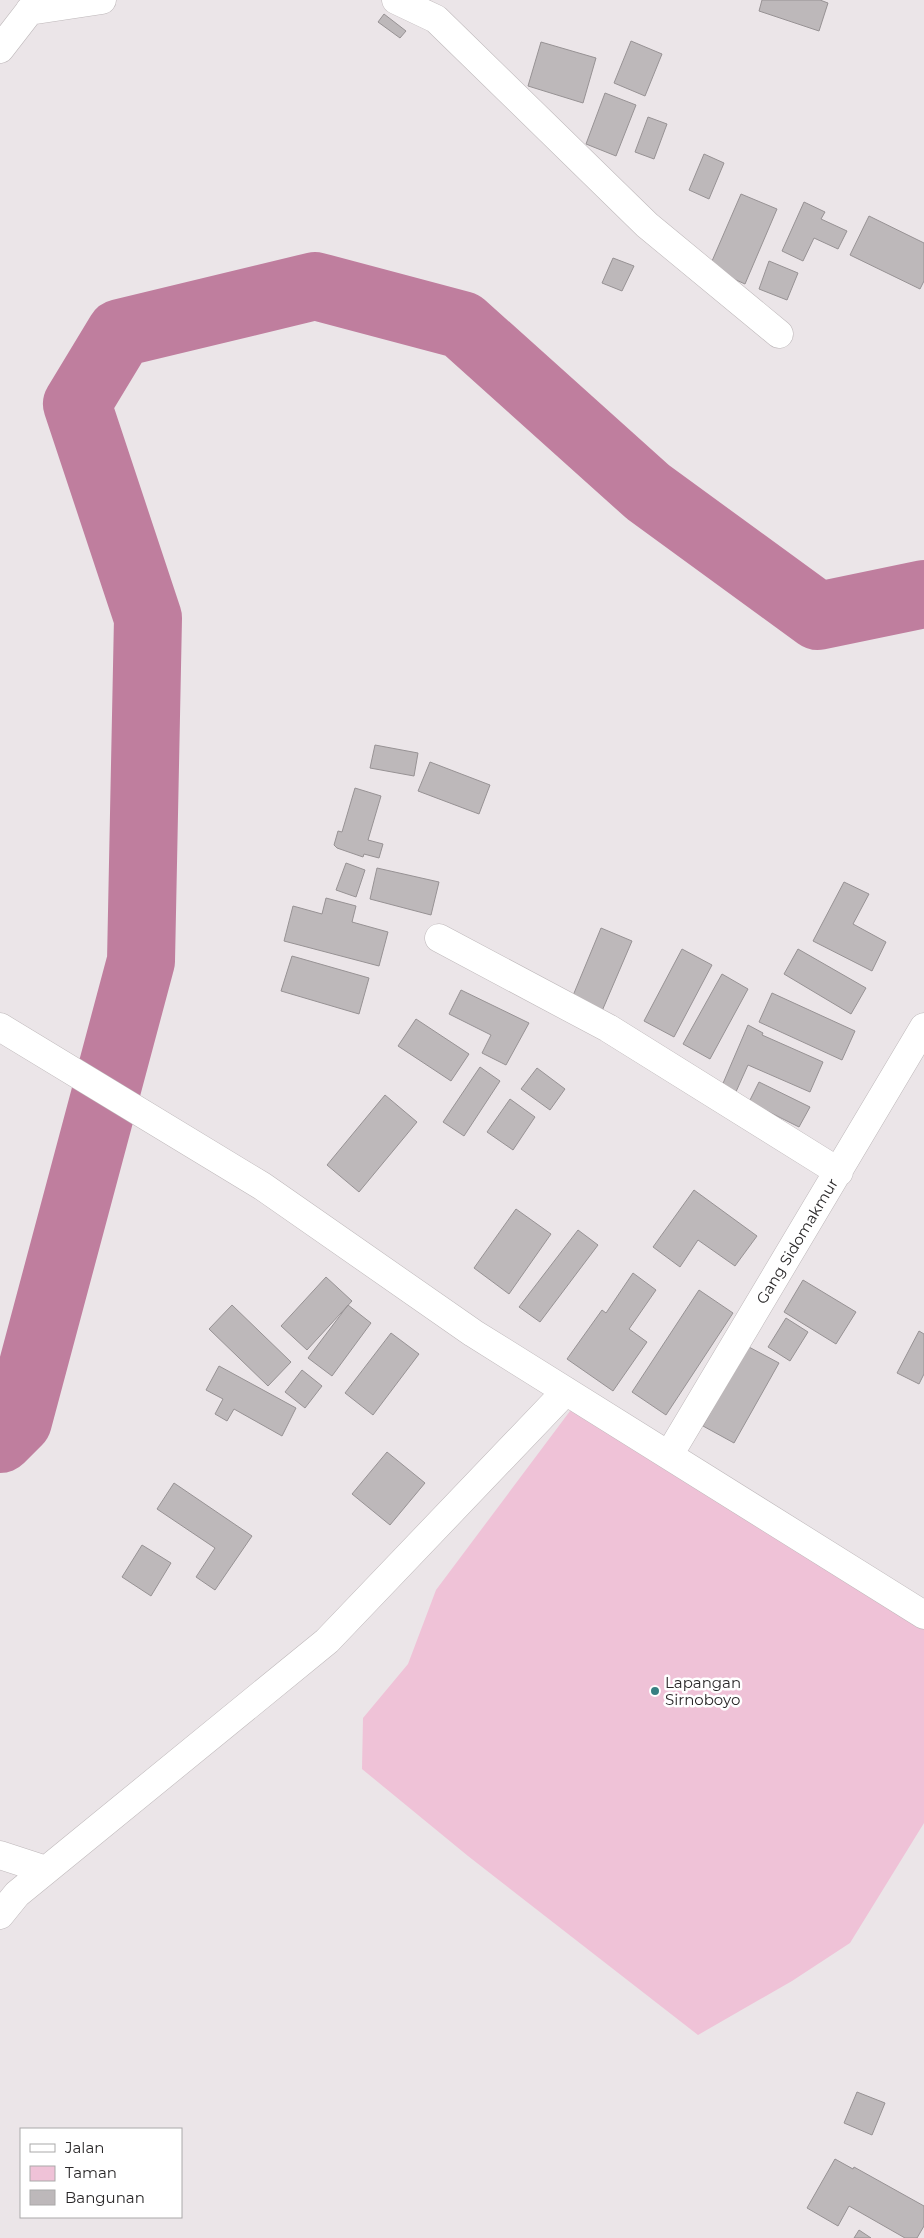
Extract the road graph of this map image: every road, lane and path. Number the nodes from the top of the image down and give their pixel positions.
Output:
1 (102, 0) edge
2 (396, 0) edge
3 (34, 6) edge
4 (440, 9) edge
5 (0, 49) edge
6 (779, 334) dead end
7 (439, 938) dead end
8 (0, 1027) edge
9 (924, 1027) edge
10 (839, 1172) junction
11 (566, 1391) junction
12 (669, 1455) junction
13 (924, 1615) edge
14 (0, 1855) edge
15 (46, 1870) junction
16 (0, 1916) edge

1 - 3 street
2 - 4 street
3 - 5 street
4 - 6 street
7 - 10 street
8 - 11 street
9 - 10 street, Gang Sidomakmur
10 - 12 street, Gang Sidomakmur
11 - 12 street
11 - 15 street
12 - 13 street
14 - 15 street
15 - 16 street

